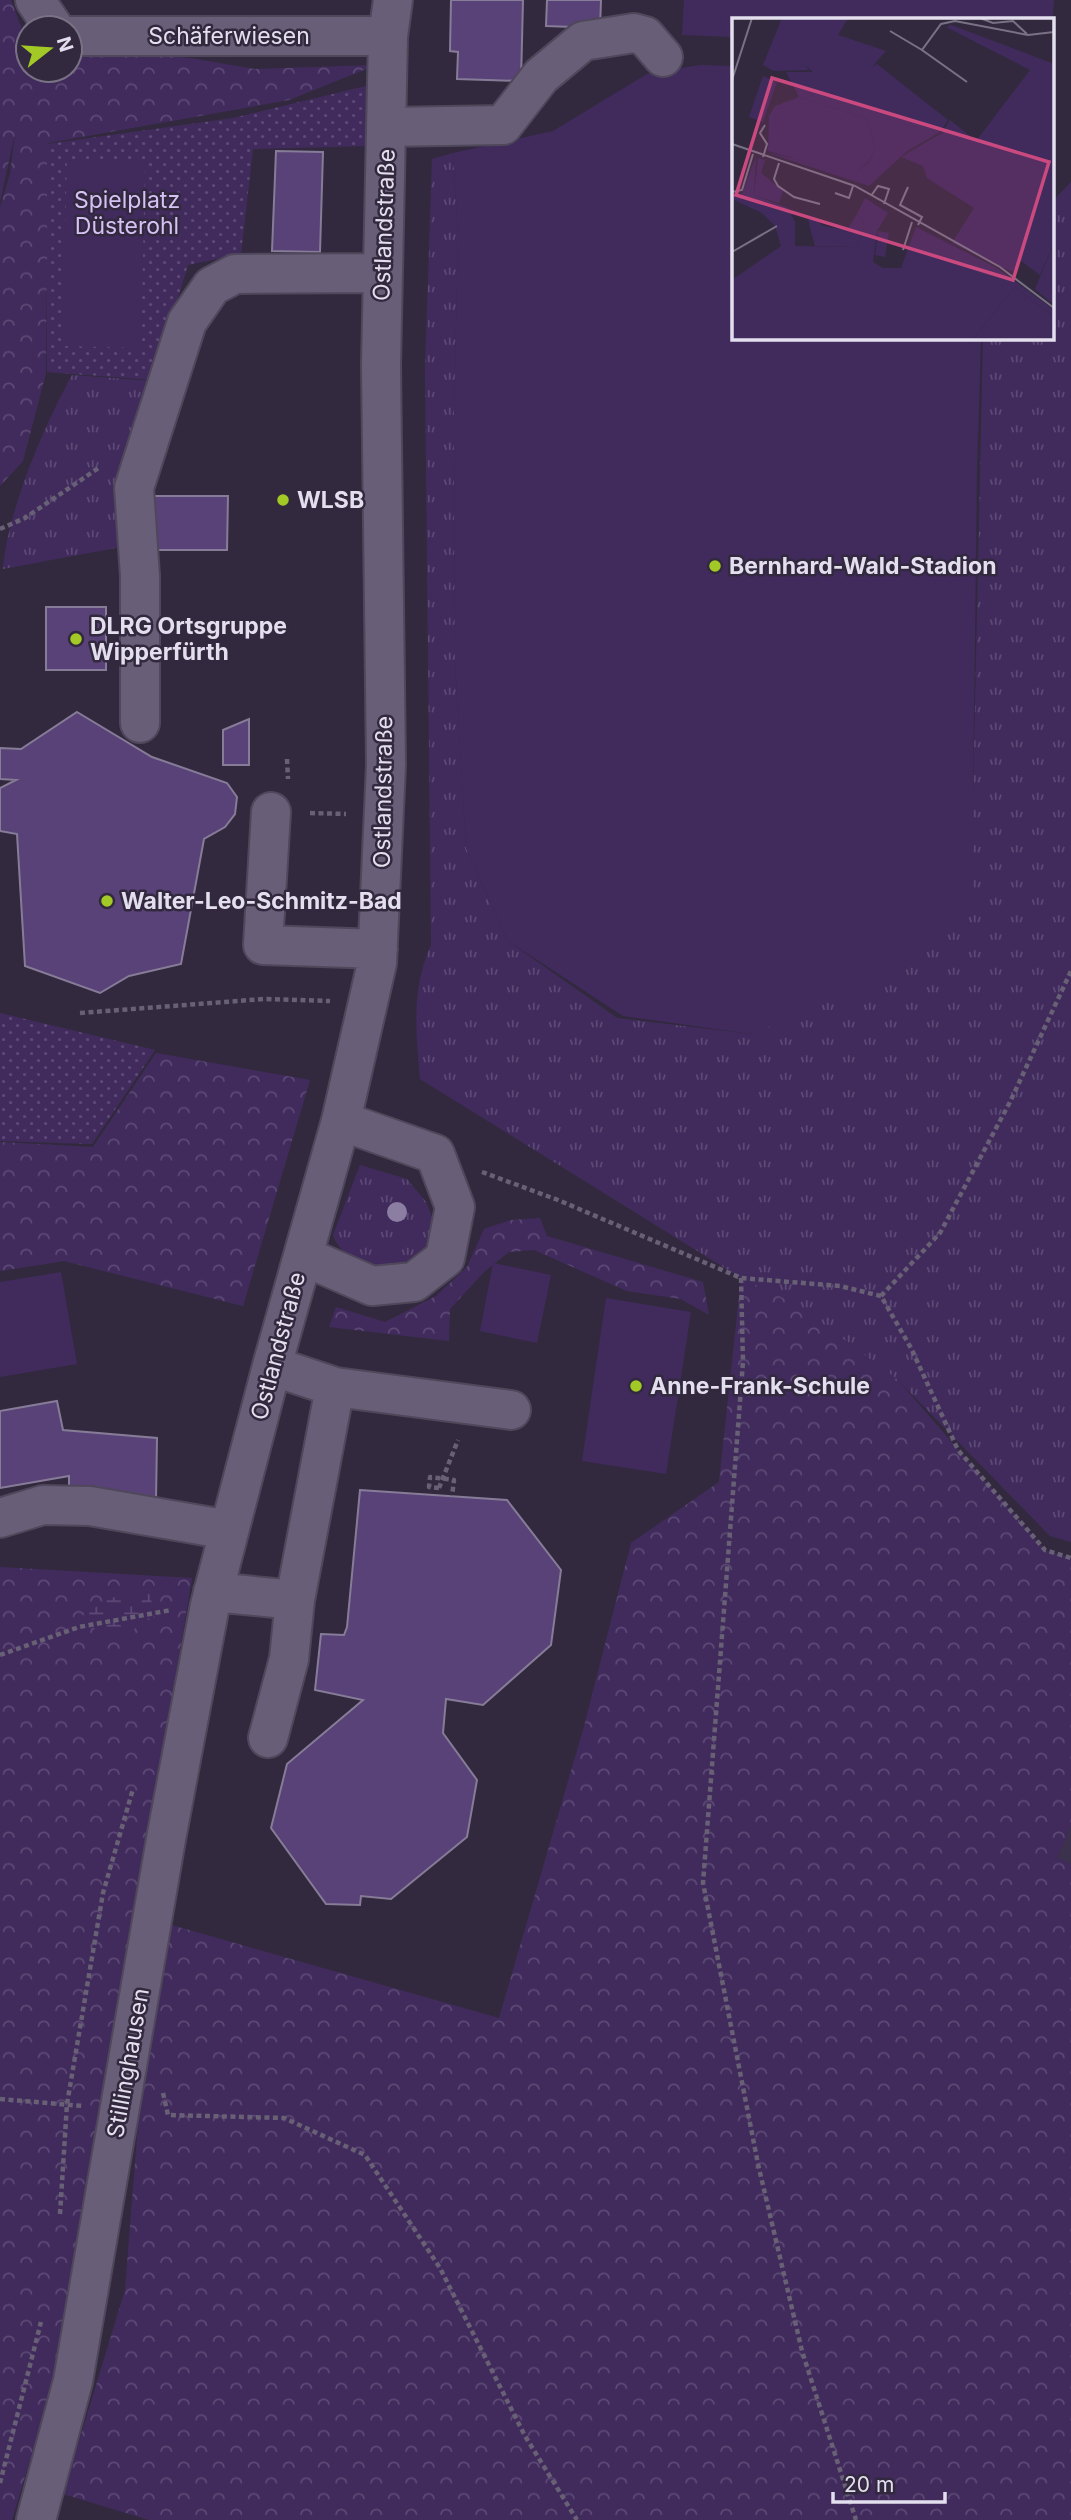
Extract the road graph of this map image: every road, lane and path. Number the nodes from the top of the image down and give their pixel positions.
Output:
1 (391, 18) edge
2 (84, 35) edge
3 (663, 57) dead end
4 (387, 127) junction
5 (382, 273) junction
6 (150, 431) junction
7 (0, 528) edge
8 (140, 723) dead end
9 (271, 812) dead end
10 (378, 949) junction
11 (1071, 971) edge
12 (369, 1003) junction
13 (80, 1013) dead end
14 (341, 1121) junction
15 (435, 1154) junction
16 (303, 1256) junction
17 (741, 1278) junction
18 (881, 1296) junction
19 (272, 1366) junction
20 (335, 1387) junction
21 (472, 1405) junction
22 (511, 1410) dead end
23 (442, 1478) junction
24 (452, 1496) dead end
25 (0, 1517) edge
26 (229, 1530) junction
27 (1071, 1558) edge
28 (212, 1598) junction
29 (295, 1600) junction
30 (0, 1656) edge
31 (268, 1738) dead end
32 (72, 2083) dead end
33 (162, 2088) dead end
34 (0, 2099) edge
35 (67, 2104) junction
36 (120, 2111) junction
37 (60, 2225) dead end
38 (43, 2313) dead end
39 (0, 2459) edge
40 (6, 2461) junction
41 (0, 2483) edge
42 (36, 2520) edge
43 (577, 2520) edge
44 (856, 2520) edge

1 - 2 street, Schäferwiesen
1 - 4 street, Ostlandstraße
3 - 4 street
4 - 5 street, Ostlandstraße
5 - 6 street
5 - 10 street, Ostlandstraße
6 - 7 path
6 - 8 street
9 - 10 street
10 - 12 street, Ostlandstraße
11 - 18 path
12 - 13 path
12 - 14 street, Ostlandstraße
14 - 15 street
14 - 16 street, Ostlandstraße
15 - 16 street
15 - 17 path
16 - 19 street, Ostlandstraße
17 - 18 path
17 - 44 path
18 - 27 path
19 - 20 street
19 - 26 street, Ostlandstraße
20 - 21 street
20 - 29 street
21 - 22 street
21 - 23 path
23 - 23 path, bridge
23 - 24 path, bridge
25 - 26 street
26 - 28 street, Ostlandstraße
28 - 29 street
28 - 30 path
28 - 36 street, Stillinghausen
29 - 31 street
32 - 35 path
33 - 43 path
34 - 35 path
35 - 36 path
35 - 37 path
36 - 42 street, Stillinghausen
38 - 40 path
39 - 40 path
40 - 41 path

